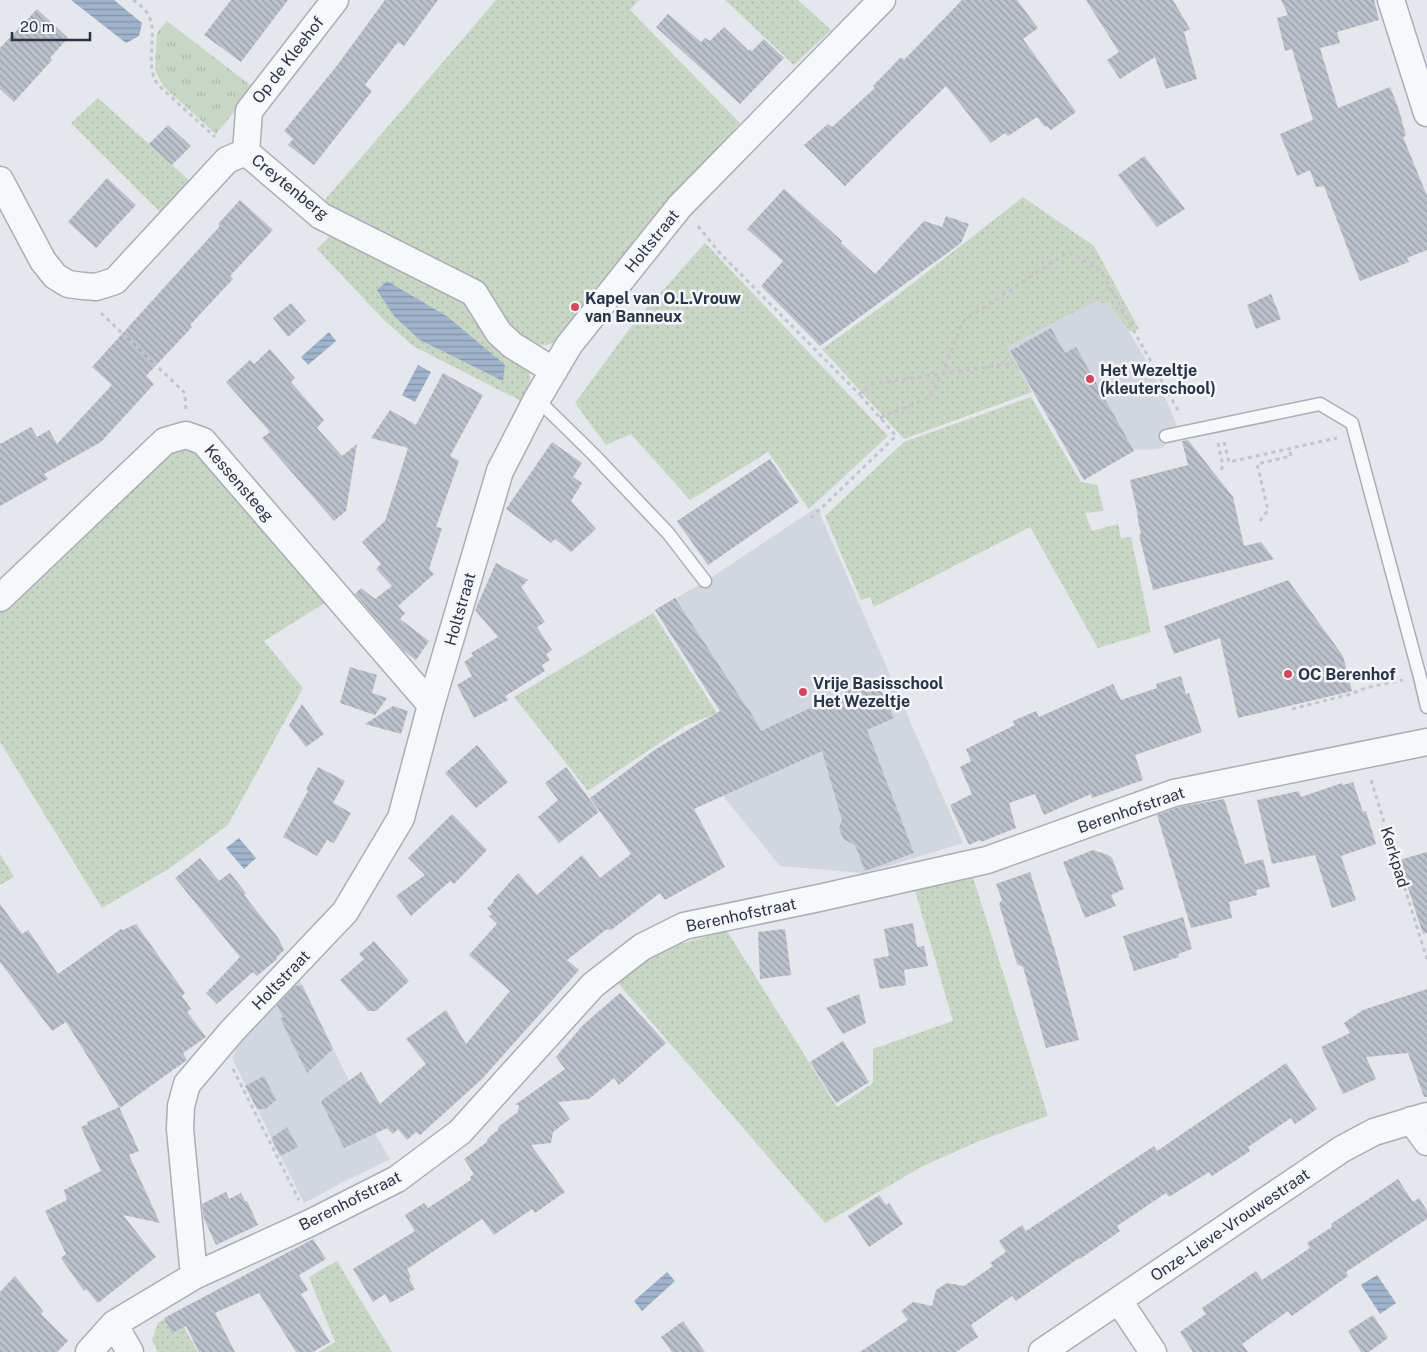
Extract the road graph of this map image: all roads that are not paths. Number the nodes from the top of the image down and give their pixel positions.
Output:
1 (335, 0) edge
2 (882, 0) edge
3 (1391, 0) edge
4 (1427, 113) edge
5 (240, 155) junction
6 (0, 180) edge
7 (554, 371) junction
8 (537, 399) junction
9 (1166, 436) dead end
10 (706, 581) dead end
11 (0, 598) edge
12 (431, 705) junction
13 (1427, 707) edge
14 (1427, 742) edge
15 (1419, 1118) edge
16 (1427, 1142) edge
17 (194, 1276) junction
18 (1119, 1302) junction
19 (114, 1324) junction
20 (89, 1352) edge
21 (130, 1352) edge
22 (1042, 1352) edge
23 (1152, 1352) edge

1 - 5 street, Op de Kleehof
2 - 7 street, Holtstraat
3 - 4 street
5 - 6 street, Creytenberg
5 - 7 street, Creytenberg
7 - 8 street, Holtstraat
8 - 10 lane
8 - 12 street, Holtstraat
9 - 13 lane
11 - 12 street, Kessensteeg
12 - 17 street, Holtstraat
14 - 17 street, Berenhofstraat
15 - 16 street
15 - 18 street, Onze-Lieve-Vrouwestraat
17 - 19 street, Berenhofstraat
18 - 22 street, Onze-Lieve-Vrouwestraat
18 - 23 street
19 - 20 street, Berenhofstraat
19 - 21 street

